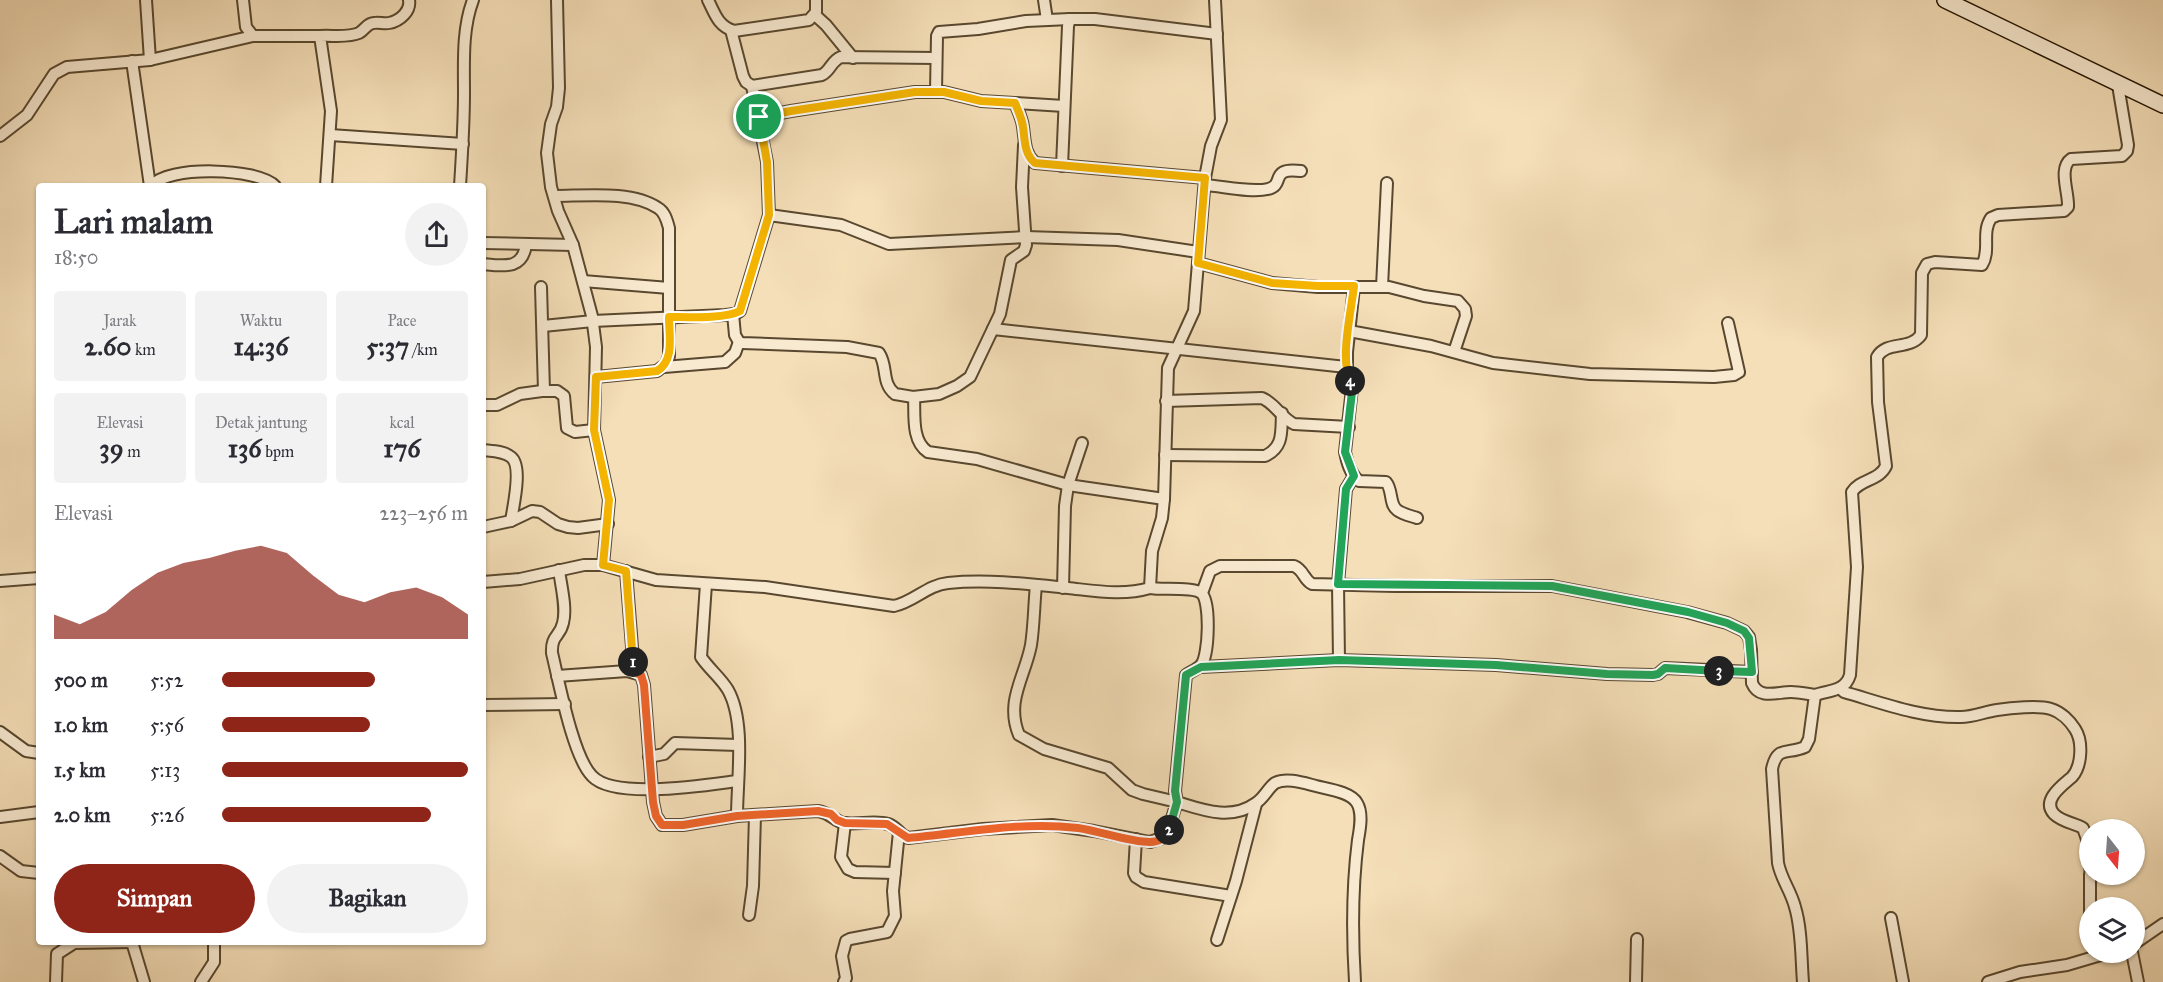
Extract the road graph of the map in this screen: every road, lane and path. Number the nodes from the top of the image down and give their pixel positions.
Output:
1 (146, 0) edge
2 (243, 0) edge
3 (409, 0) edge
4 (473, 0) edge
5 (556, 0) edge
6 (708, 0) edge
7 (816, 0) edge
8 (1044, 0) edge
9 (1215, 0) edge
10 (1945, 0) edge
11 (815, 15) junction
12 (1070, 19) junction
13 (1047, 20) junction
14 (731, 30) junction
15 (1217, 34) junction
16 (253, 36) junction
17 (320, 36) junction
18 (853, 58) junction
19 (936, 58) junction
20 (150, 60) junction
21 (132, 61) junction
22 (2118, 85) junction
23 (752, 86) junction
24 (936, 91) junction
25 (1015, 103) junction
26 (2163, 105) edge
27 (1064, 106) junction
28 (759, 117) junction
29 (0, 135) edge
30 (330, 135) junction
31 (463, 144) junction
32 (1024, 145) junction
33 (1062, 166) junction
34 (1301, 171) dead end
35 (1205, 182) junction
36 (151, 183) edge
37 (154, 183) edge
38 (272, 183) edge
39 (326, 183) edge
40 (460, 183) edge
41 (1387, 183) dead end
42 (554, 196) junction
43 (769, 215) junction
44 (1026, 237) junction
45 (486, 243) edge
46 (526, 244) junction
47 (573, 245) junction
48 (1198, 257) junction
49 (486, 264) edge
50 (583, 281) junction
51 (1354, 286) junction
52 (541, 287) dead end
53 (1382, 287) junction
54 (669, 288) junction
55 (733, 314) junction
56 (669, 317) junction
57 (593, 321) junction
58 (1728, 323) dead end
59 (543, 326) junction
60 (993, 329) junction
61 (1349, 331) junction
62 (739, 342) junction
63 (1177, 348) junction
64 (1454, 352) junction
65 (664, 367) junction
66 (1346, 367) junction
67 (596, 377) junction
68 (544, 391) junction
69 (914, 397) junction
70 (1166, 401) junction
71 (486, 405) edge
72 (1282, 413) junction
73 (1349, 428) junction
74 (594, 430) junction
75 (1082, 443) dead end
76 (486, 450) edge
77 (1165, 455) junction
78 (1354, 476) junction
79 (1068, 485) junction
80 (1164, 499) junction
81 (1417, 518) dead end
82 (511, 521) junction
83 (608, 524) junction
84 (486, 526) edge
85 (603, 565) junction
86 (559, 570) junction
87 (626, 571) junction
88 (36, 578) edge
89 (0, 581) edge
90 (486, 582) edge
91 (706, 584) junction
92 (1338, 584) junction
93 (1036, 585) junction
94 (1063, 588) junction
95 (1150, 588) junction
96 (1202, 593) junction
97 (1339, 660) junction
98 (1201, 667) junction
99 (634, 672) junction
100 (1752, 672) junction
101 (557, 676) junction
102 (1840, 688) junction
103 (1815, 695) junction
104 (565, 704) junction
105 (486, 705) edge
106 (0, 732) edge
107 (738, 745) junction
108 (36, 753) edge
109 (650, 757) junction
110 (737, 781) junction
111 (652, 789) junction
112 (1177, 802) junction
113 (1256, 804) junction
114 (36, 812) edge
115 (755, 815) junction
116 (737, 816) junction
117 (0, 817) edge
118 (845, 823) junction
119 (2079, 826) edge
120 (900, 832) junction
121 (1136, 839) junction
122 (0, 856) edge
123 (36, 873) edge
124 (895, 873) junction
125 (1231, 896) junction
126 (749, 915) dead end
127 (1891, 918) dead end
128 (2163, 924) edge
129 (2145, 936) edge
130 (1637, 939) dead end
131 (1217, 940) dead end
132 (70, 945) edge
133 (133, 945) edge
134 (214, 945) edge
135 (2079, 960) edge
136 (2134, 963) edge
137 (56, 982) edge
138 (144, 982) edge
139 (201, 982) edge
140 (844, 982) edge
141 (1355, 982) edge
142 (1636, 982) edge
143 (1803, 982) edge
144 (1903, 982) edge
145 (1988, 982) edge
146 (2138, 982) edge

1 - 20 street
2 - 16 street
3 - 17 street
4 - 31 street
5 - 42 street
6 - 14 street
7 - 11 street
8 - 13 street
9 - 15 street
10 - 22 main road
11 - 14 street
11 - 18 street
12 - 13 street
12 - 15 street
12 - 27 street
13 - 19 street
14 - 23 street
15 - 35 street
16 - 17 street
16 - 20 street
17 - 30 street
18 - 19 street
18 - 23 street
19 - 24 street
20 - 21 street
21 - 29 street
21 - 36 street
22 - 26 main road
22 - 102 street
23 - 28 street
24 - 25 street
24 - 28 street
25 - 27 street
25 - 32 street
27 - 33 street
28 - 43 street
30 - 31 street
30 - 39 street
31 - 40 street
32 - 33 street
32 - 44 street
33 - 35 street
34 - 35 street
35 - 48 street
37 - 38 street
41 - 53 street
42 - 47 street
42 - 54 street
43 - 44 street
43 - 55 street
44 - 48 street
44 - 60 street
45 - 46 street
46 - 47 street
46 - 49 street
47 - 50 street
48 - 51 street
48 - 63 street
50 - 54 street
50 - 57 street
51 - 53 street
51 - 61 street
52 - 59 street
53 - 64 street
54 - 56 street
55 - 56 street
55 - 62 street
56 - 57 street
56 - 65 street
57 - 59 street
57 - 67 street
58 - 64 street
59 - 68 street
60 - 63 street
60 - 69 street
61 - 64 street
61 - 66 street
62 - 65 street
62 - 69 street
63 - 66 street
63 - 70 street
65 - 67 street
66 - 73 street
67 - 74 street
68 - 71 street
68 - 74 street
69 - 79 street
70 - 72 street
70 - 77 street
72 - 73 street
72 - 77 street
73 - 78 street
74 - 83 street
75 - 79 street
76 - 82 street
77 - 80 street
78 - 81 street
78 - 92 street
79 - 80 street
79 - 94 street
80 - 95 street
82 - 83 street
82 - 84 street
83 - 85 street
85 - 86 street
85 - 87 street
86 - 90 street
86 - 101 street
87 - 91 street
87 - 99 street
88 - 89 street
91 - 93 street
91 - 107 street
92 - 96 street
92 - 97 street
92 - 100 street
93 - 94 street
93 - 112 street
94 - 95 street
95 - 96 street
96 - 98 street
97 - 98 street
97 - 100 street
98 - 112 street
99 - 101 street
99 - 109 street
100 - 103 street
101 - 104 street
102 - 103 street
102 - 119 street
103 - 143 street
104 - 105 street
104 - 111 street
106 - 108 street
107 - 109 street
107 - 110 street
109 - 111 street
110 - 111 street
110 - 116 street
111 - 116 street
112 - 113 street
112 - 121 street
113 - 125 street
113 - 141 street
114 - 117 street
115 - 116 street
115 - 118 street
115 - 126 street
118 - 120 street
118 - 124 street
120 - 121 street
120 - 124 street
121 - 125 street
122 - 123 street
124 - 140 street
125 - 131 street
127 - 144 street
128 - 129 street
130 - 142 street
132 - 137 street
133 - 138 street
134 - 139 street
135 - 145 street
136 - 146 street

